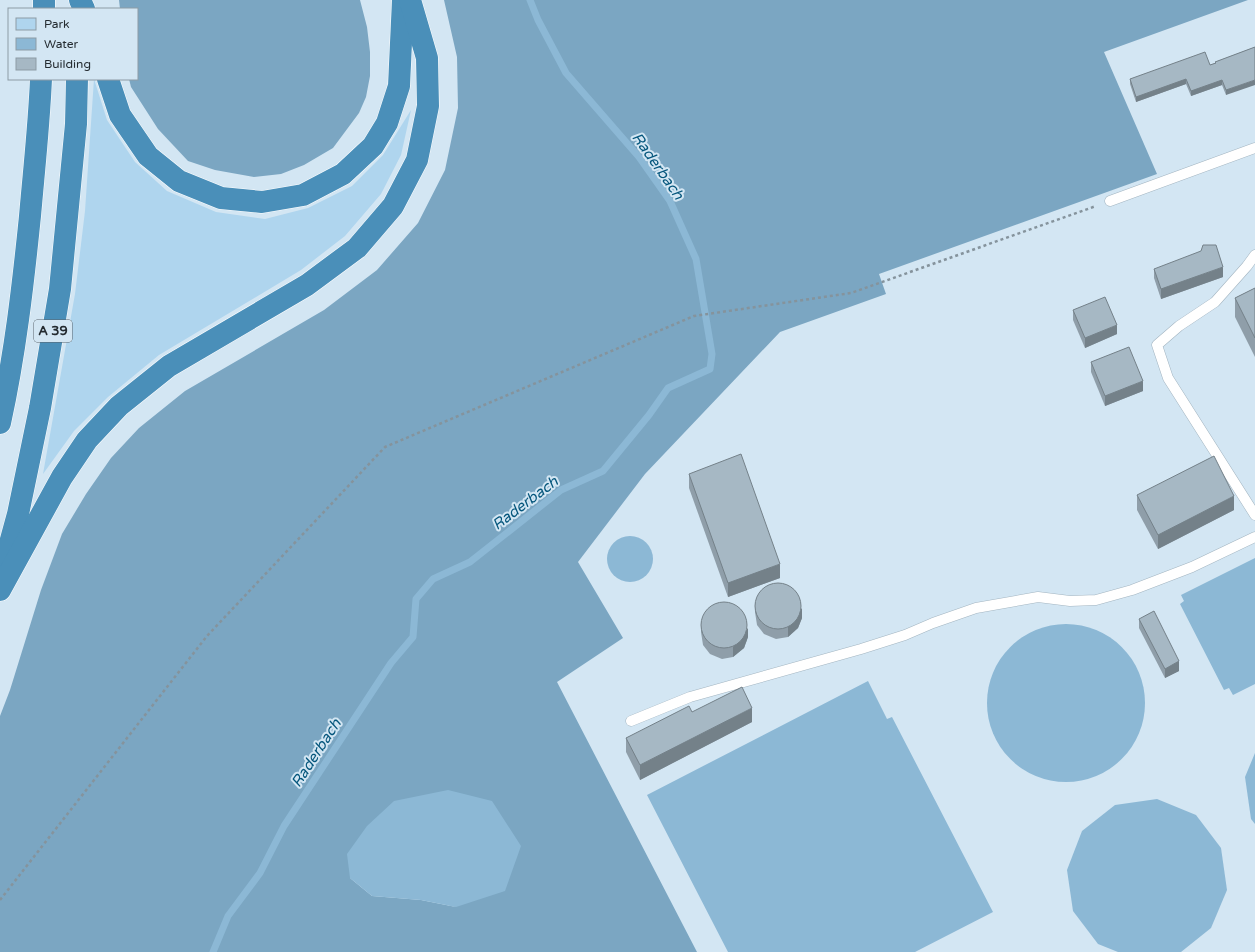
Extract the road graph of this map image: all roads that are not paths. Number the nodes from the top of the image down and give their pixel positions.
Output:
1 (403, 0) edge
2 (410, 0) edge
3 (41, 80) edge
4 (77, 80) edge
5 (108, 80) edge
6 (1255, 148) edge
7 (1110, 201) road end
8 (1255, 255) edge
9 (0, 423) edge
10 (1255, 515) edge
11 (1255, 537) edge
12 (0, 578) edge
13 (0, 590) edge
14 (631, 721) dead end

1 - 5 highway
2 - 13 highway
3 - 9 highway, A 39
4 - 12 highway, A 39
6 - 7 lane
8 - 10 lane
11 - 14 lane

